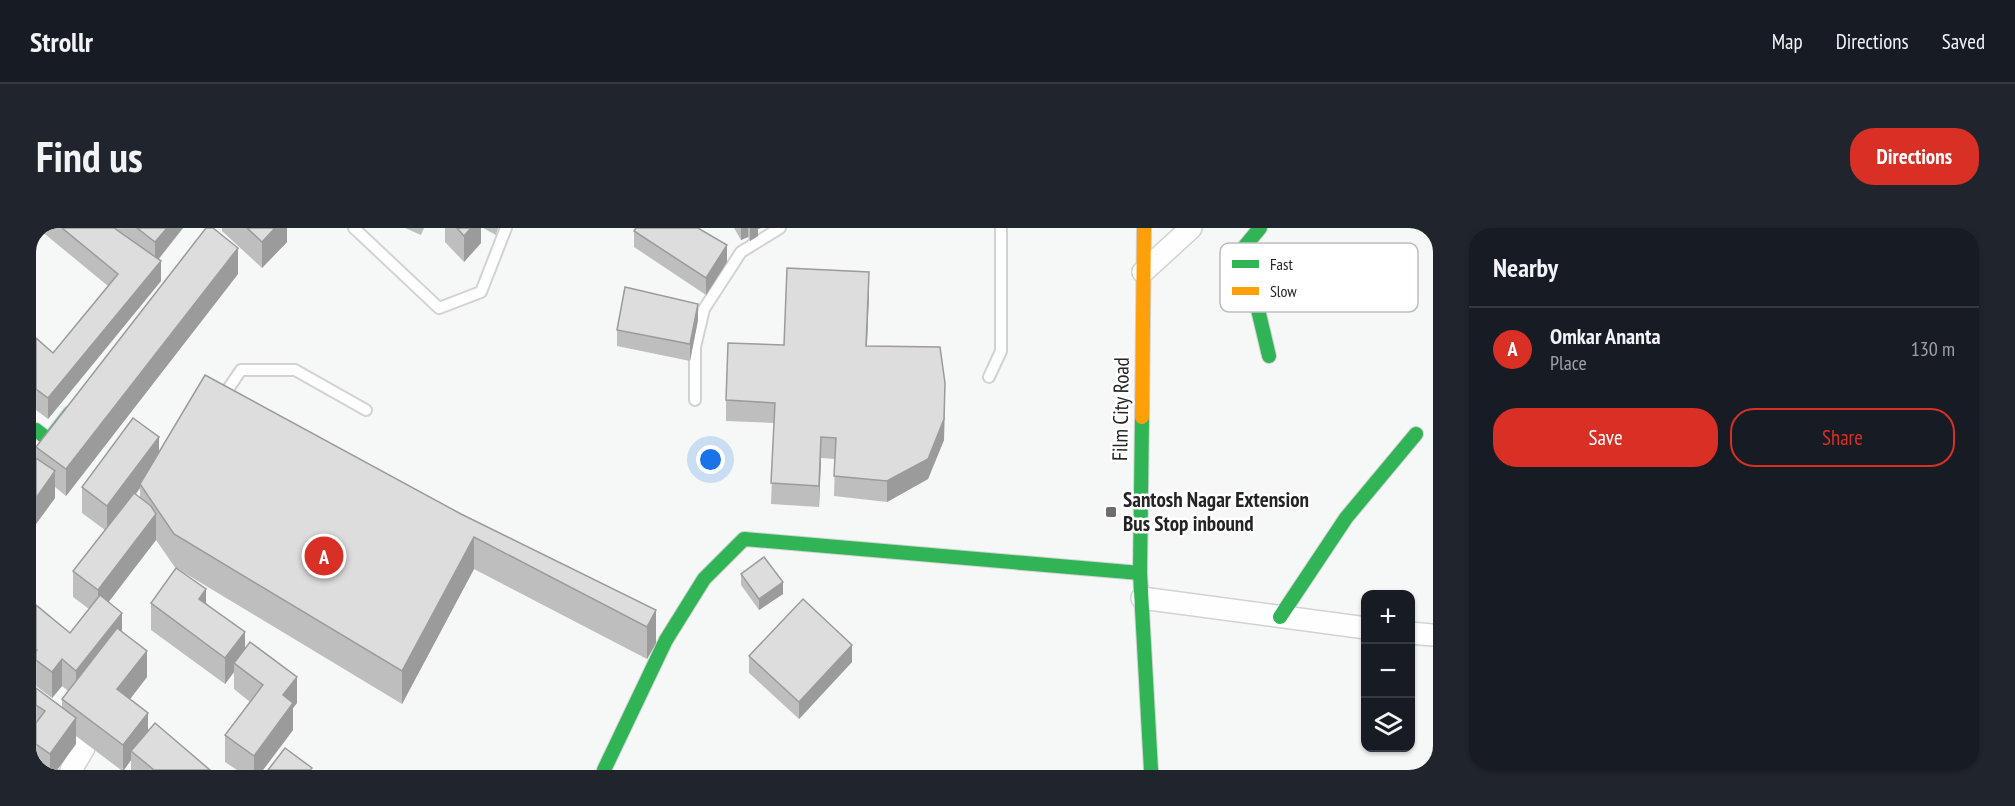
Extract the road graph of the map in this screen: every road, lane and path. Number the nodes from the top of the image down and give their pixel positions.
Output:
1 (354, 228) edge
2 (506, 228) edge
3 (780, 228) edge
4 (1001, 228) edge
5 (1144, 228) edge
6 (1191, 228) edge
7 (1260, 228) edge
8 (1248, 243) edge
9 (1143, 272) junction
10 (1259, 312) edge
11 (1269, 356) dead end
12 (989, 377) dead end
13 (695, 400) dead end
14 (77, 404) edge
15 (366, 410) dead end
16 (215, 411) edge
17 (1416, 434) dead end
18 (42, 435) edge
19 (36, 458) edge
20 (1140, 573) junction
21 (1142, 598) junction
22 (1280, 617) junction
23 (1361, 627) edge
24 (1415, 633) edge
25 (1433, 635) edge
26 (36, 710) edge
27 (71, 770) edge
28 (604, 770) edge
29 (1150, 770) edge

1 - 2 lane
3 - 13 lane
4 - 12 lane
5 - 9 street, Film City Road
6 - 9 street
7 - 8 street
9 - 20 street, Film City Road
10 - 11 street
14 - 18 street
15 - 16 lane
17 - 22 street
18 - 19 street
20 - 21 street, Film City Road
20 - 28 street
21 - 22 street
21 - 29 street, Film City Road
22 - 23 street
24 - 25 street
26 - 27 street

